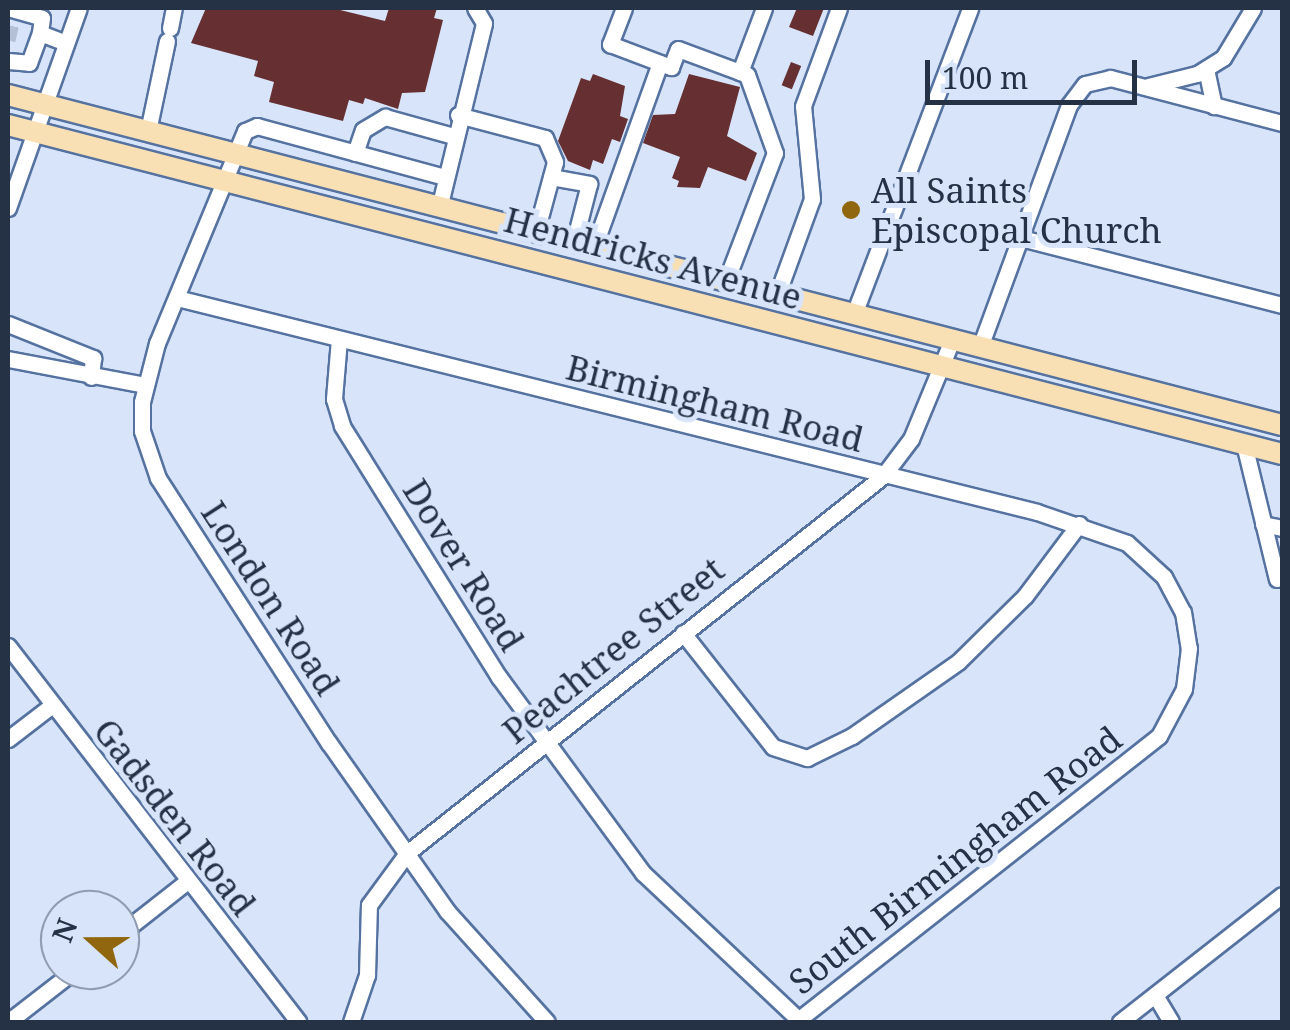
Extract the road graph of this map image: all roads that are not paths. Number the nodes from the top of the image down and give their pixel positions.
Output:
1 (79, 8) edge
2 (174, 8) edge
3 (475, 8) edge
4 (624, 8) edge
5 (764, 8) edge
6 (839, 8) edge
7 (970, 8) edge
8 (1253, 8) edge
9 (12, 14) edge
10 (40, 33) junction
11 (66, 43) junction
12 (8, 60) edge
13 (660, 63) junction
14 (1206, 69) junction
15 (740, 72) junction
16 (1144, 87) junction
17 (8, 96) edge
18 (44, 105) junction
19 (1214, 106) junction
20 (458, 115) junction
21 (1282, 124) edge
22 (8, 125) edge
23 (148, 131) junction
24 (34, 132) junction
25 (453, 136) junction
26 (8, 151) edge
27 (231, 151) junction
28 (355, 152) junction
29 (27, 156) junction
30 (442, 176) junction
31 (551, 177) junction
32 (225, 181) junction
33 (8, 208) edge
34 (438, 208) junction
35 (536, 232) junction
36 (432, 234) junction
37 (1021, 238) junction
38 (584, 244) junction
39 (592, 275) junction
40 (726, 281) junction
41 (777, 295) junction
42 (177, 298) junction
43 (1282, 305) edge
44 (854, 314) junction
45 (770, 322) junction
46 (8, 324) edge
47 (339, 339) junction
48 (952, 340) junction
49 (980, 347) junction
50 (8, 359) edge
51 (945, 366) junction
52 (91, 377) junction
53 (145, 386) junction
54 (1274, 422) edge
55 (1252, 446) junction
56 (1282, 454) edge
57 (883, 476) junction
58 (1079, 524) junction
59 (1262, 524) junction
60 (1282, 528) edge
61 (1277, 579) dead end
62 (683, 633) junction
63 (1188, 634) joint
64 (8, 646) edge
65 (51, 706) junction
66 (8, 740) edge
67 (547, 742) junction
68 (406, 853) junction
69 (186, 882) junction
70 (1282, 895) edge
71 (140, 918) edge
72 (49, 990) edge
73 (1156, 994) junction
74 (797, 1021) edge
75 (8, 1022) edge
76 (298, 1022) edge
77 (351, 1022) edge
78 (547, 1022) edge
79 (1120, 1022) edge
80 (1171, 1022) edge

1 - 11 street
2 - 23 street
3 - 20 street
4 - 13 street
5 - 15 street
6 - 41 street
7 - 44 street
8 - 14 street
9 - 10 street
10 - 11 street
10 - 12 street
11 - 18 street
13 - 15 street
13 - 38 street
14 - 16 street
14 - 19 street
15 - 40 street
16 - 19 street
16 - 37 street
17 - 18 main road, Hendricks Avenue
18 - 23 main road, Hendricks Avenue
18 - 24 street
19 - 21 street
20 - 25 street
20 - 31 street
22 - 24 main road, Hendricks Avenue
23 - 27 main road, Hendricks Avenue
24 - 29 street
24 - 32 main road, Hendricks Avenue
25 - 28 street
25 - 30 street
26 - 29 street
27 - 28 street
27 - 32 street, London Road
27 - 34 main road, Hendricks Avenue
28 - 30 street
29 - 33 street
30 - 34 street
31 - 35 street
31 - 38 street
32 - 36 main road, Hendricks Avenue
32 - 42 street, London Road
34 - 35 main road, Hendricks Avenue
34 - 36 main road
35 - 38 main road, Hendricks Avenue
36 - 39 main road, Hendricks Avenue
37 - 43 street
37 - 49 street
38 - 39 main road
38 - 40 main road, Hendricks Avenue
39 - 45 main road, Hendricks Avenue
40 - 41 main road, Hendricks Avenue
41 - 44 main road, Hendricks Avenue
41 - 45 main road
42 - 47 street, Birmingham Road
42 - 53 street, London Road
44 - 48 main road, Hendricks Avenue
45 - 51 main road, Hendricks Avenue
46 - 52 street
47 - 57 street, Birmingham Road
47 - 67 street, Dover Road
48 - 49 main road, Hendricks Avenue
48 - 51 street, Peachtree Street
49 - 54 main road, Hendricks Avenue
50 - 52 street
51 - 55 main road, Hendricks Avenue
51 - 57 street, Peachtree Street
52 - 53 street
53 - 68 street, London Road
54 - 55 main road
55 - 56 main road, Hendricks Avenue
55 - 59 street
57 - 58 street, Birmingham Road
57 - 62 street, Peachtree Street
58 - 62 street
58 - 63 street, Birmingham Road
59 - 60 street
59 - 61 street
62 - 67 street, Peachtree Street
63 - 74 street, South Birmingham Road
64 - 65 street, Gadsden Road
65 - 66 street
65 - 69 street, Gadsden Road
67 - 68 street, Peachtree Street
67 - 74 street, Dover Road
68 - 77 street, Peachtree Street
68 - 78 street, London Road
69 - 71 street
69 - 76 street, Gadsden Road
70 - 73 street
72 - 75 street
73 - 79 street
73 - 80 street

